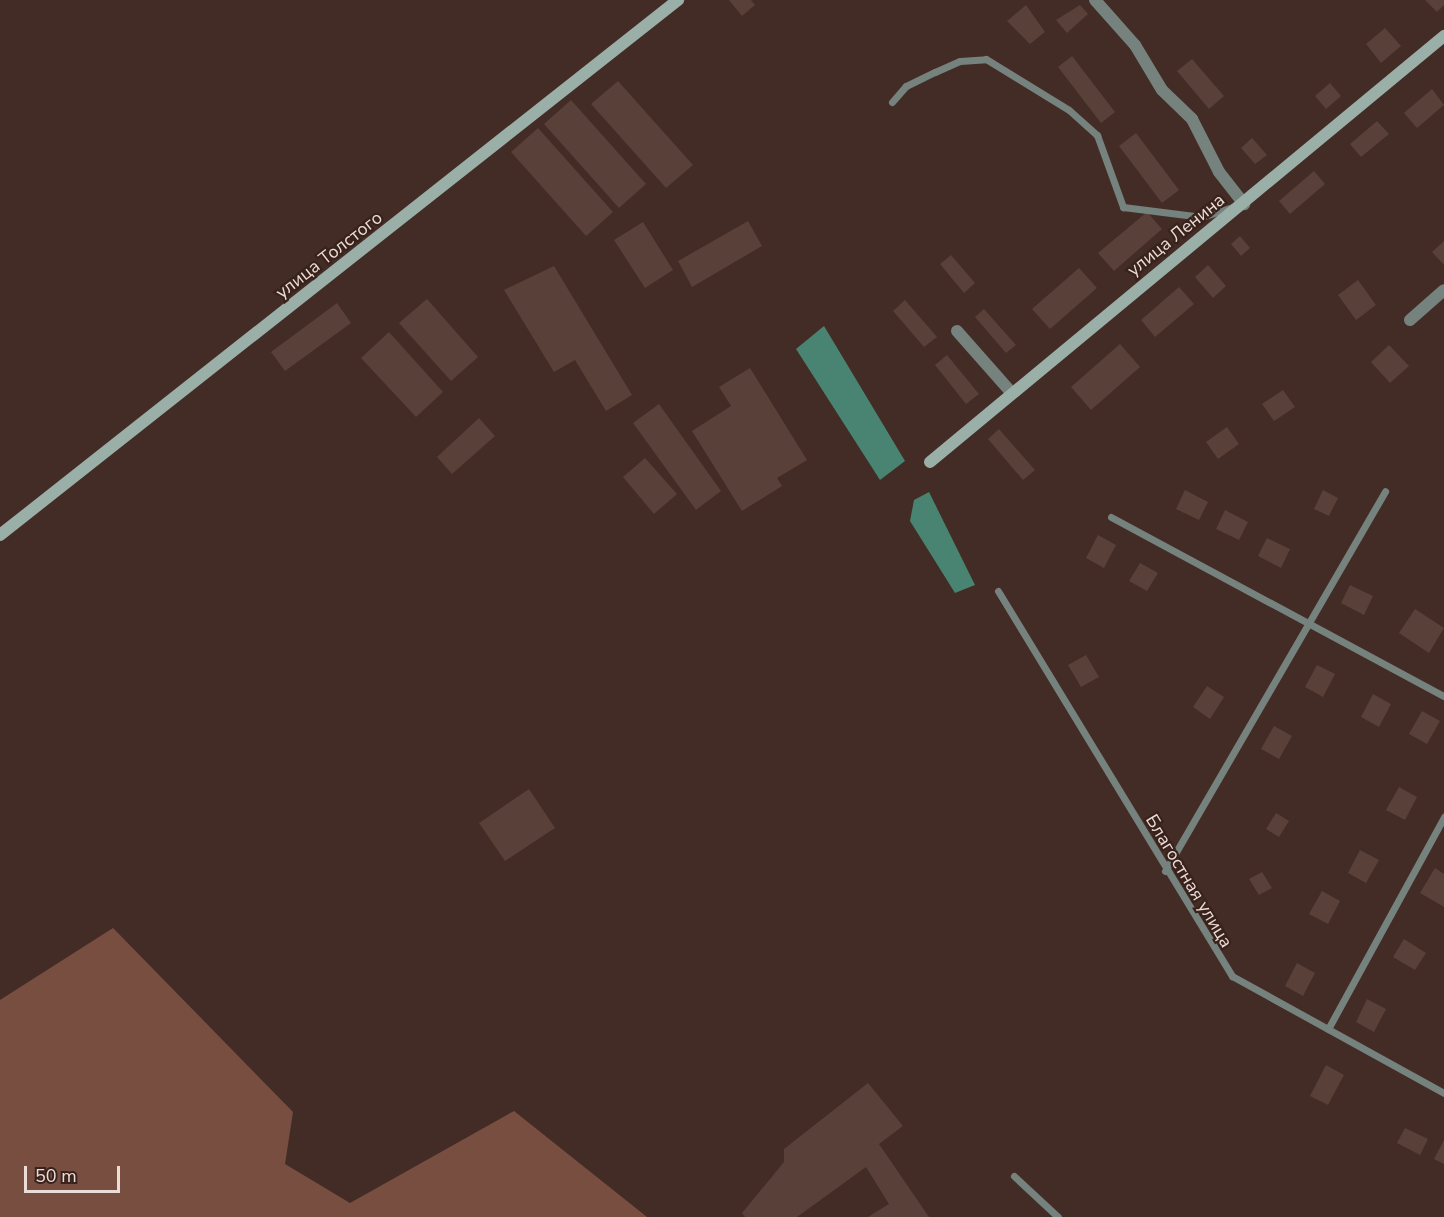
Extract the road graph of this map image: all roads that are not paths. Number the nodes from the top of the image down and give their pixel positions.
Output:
1 (678, 0) edge
2 (1095, 0) edge
3 (1444, 36) edge
4 (892, 102) dead end
5 (1244, 204) junction
6 (1444, 290) edge
7 (1410, 320) dead end
8 (957, 331) dead end
9 (1011, 392) junction
10 (930, 462) dead end
11 (1384, 491) dead end
12 (1111, 517) dead end
13 (1, 532) edge
14 (998, 591) dead end
15 (1310, 625) junction
16 (1444, 696) edge
17 (1444, 817) edge
18 (1166, 871) junction
19 (1328, 1029) junction
20 (1444, 1093) edge
21 (1014, 1176) dead end
22 (1058, 1217) edge

1 - 13 street, улица Толстого
2 - 5 street
3 - 5 street, улица Ленина
4 - 5 lane
5 - 9 street, улица Ленина
6 - 7 street
8 - 9 street
9 - 10 street, улица Ленина
11 - 15 lane
12 - 15 lane
14 - 18 lane, Благостная улица
15 - 16 lane
15 - 18 lane
17 - 19 lane
18 - 19 lane, Благостная улица
19 - 20 lane, Благостная улица
21 - 22 lane

